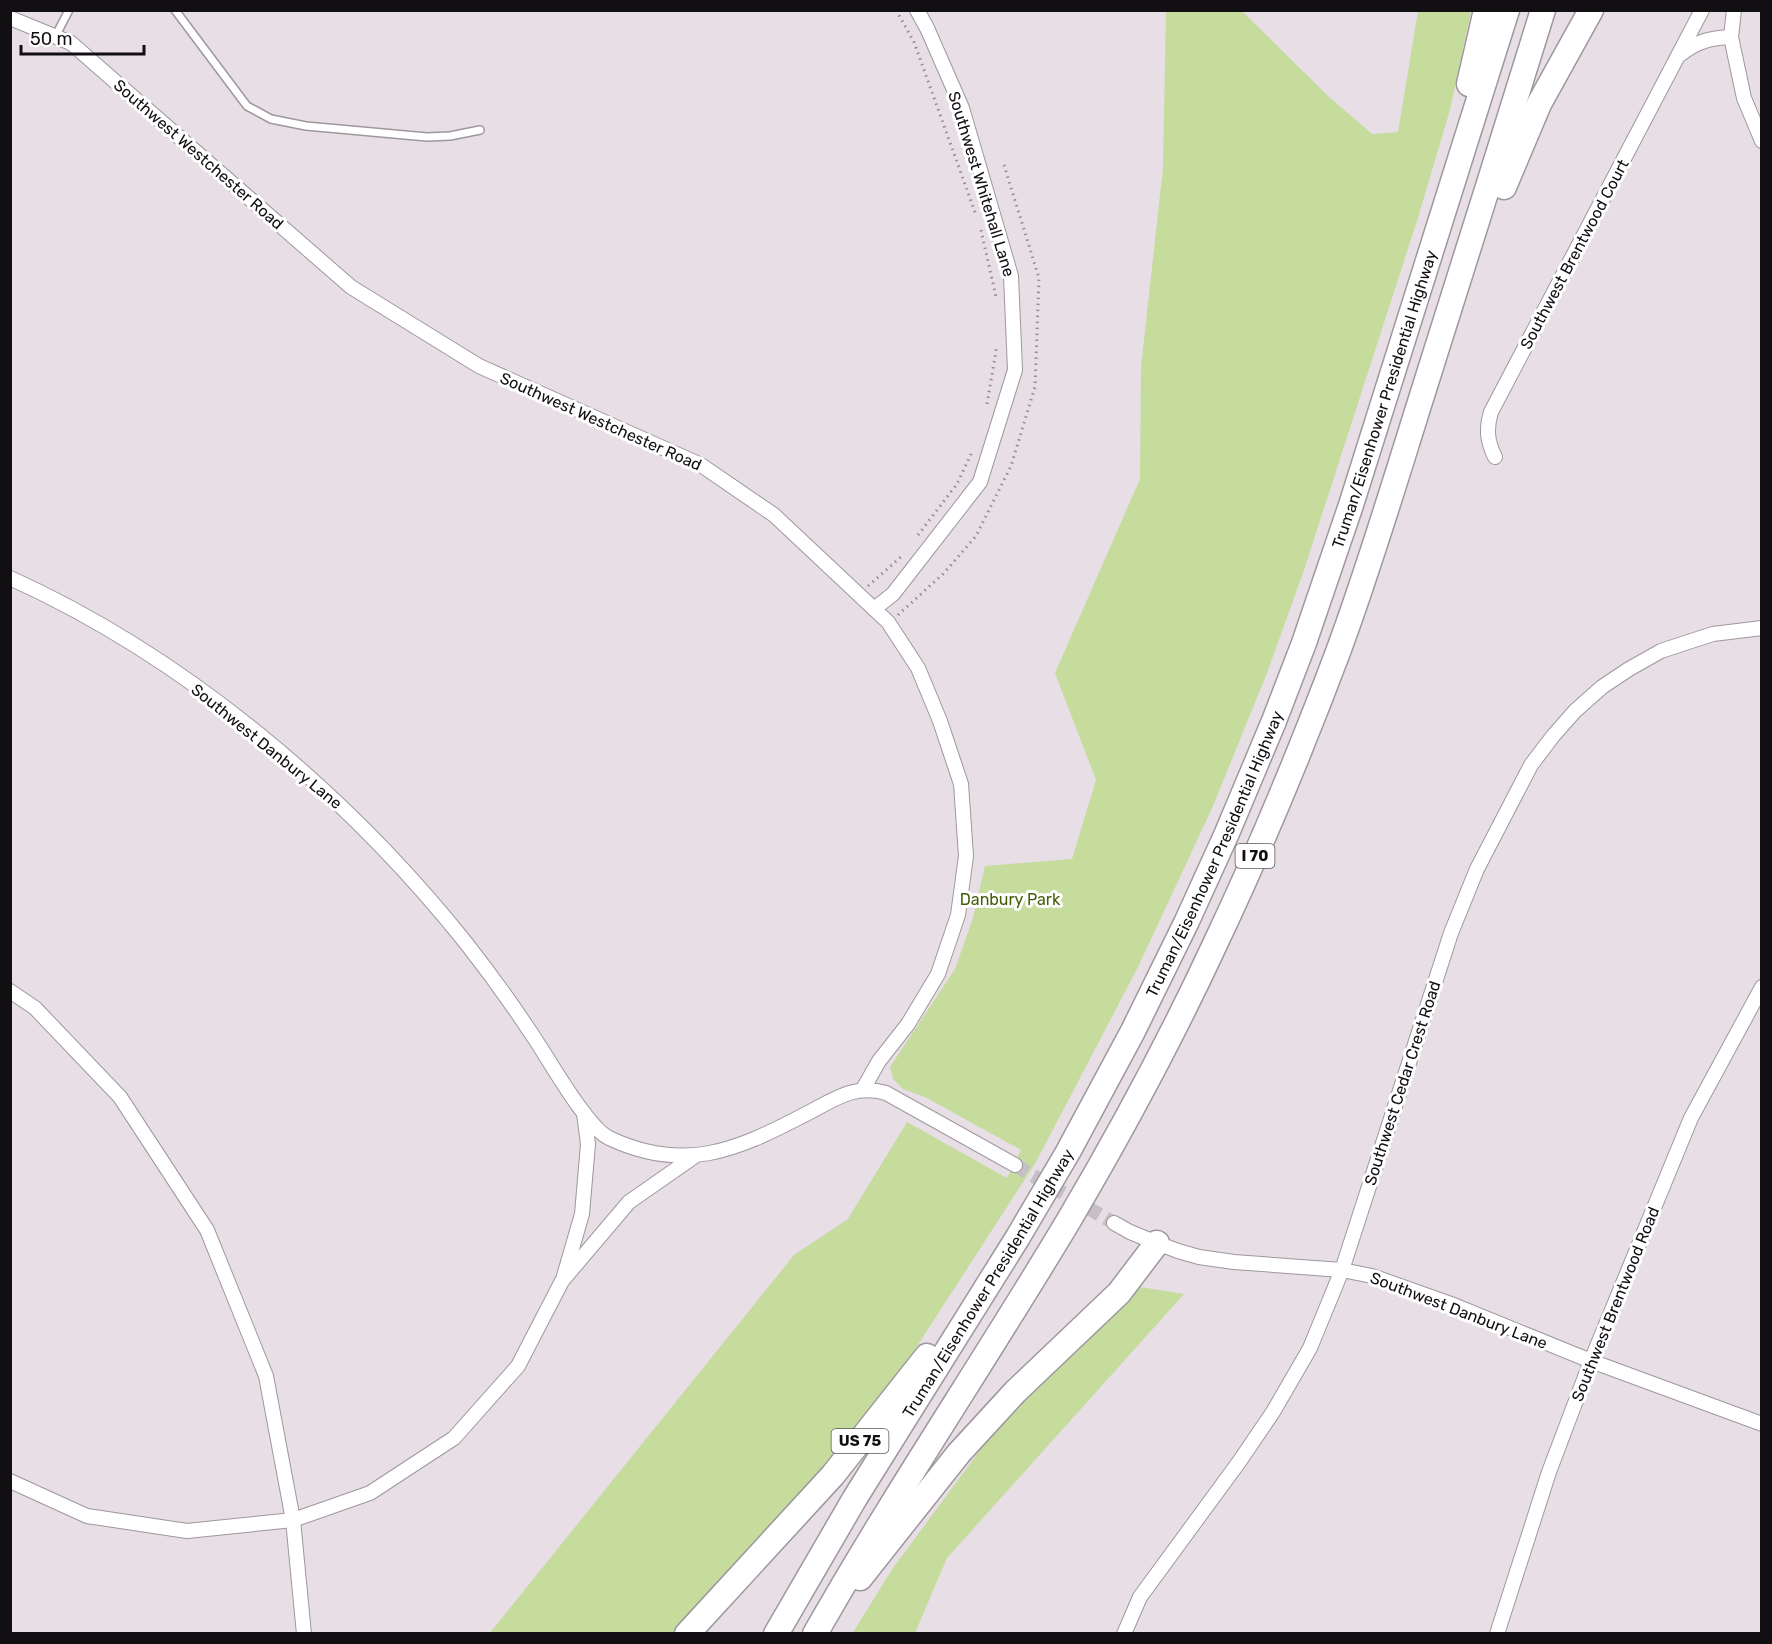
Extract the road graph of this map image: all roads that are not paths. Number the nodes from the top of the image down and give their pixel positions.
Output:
1 (69, 10) edge
2 (175, 10) edge
3 (917, 10) edge
4 (1486, 10) edge
5 (1507, 10) edge
6 (1543, 10) edge
7 (1591, 10) edge
8 (1702, 10) edge
9 (1734, 10) edge
10 (10, 18) edge
11 (55, 36) junction
12 (1731, 37) junction
13 (1679, 55) junction
14 (480, 130) dead end
15 (1761, 141) edge
16 (1446, 204) junction
17 (1445, 324) junction
18 (1495, 457) dead end
19 (10, 578) edge
20 (874, 609) junction
21 (1761, 628) edge
22 (1761, 987) edge
23 (10, 991) edge
24 (863, 1089) junction
25 (584, 1113) junction
26 (695, 1156) junction
27 (1015, 1165) tunnel mouth
28 (1114, 1223) tunnel mouth
29 (1018, 1237) junction
30 (1157, 1243) junction
31 (1342, 1270) junction
32 (562, 1281) junction
33 (1591, 1361) junction
34 (1761, 1424) edge
35 (10, 1481) edge
36 (293, 1521) junction
37 (304, 1634) edge
38 (687, 1634) edge
39 (776, 1634) edge
40 (815, 1634) edge
41 (1124, 1634) edge
42 (1497, 1634) edge

1 - 11 lane
2 - 14 lane
3 - 20 street, Southwest Whitehall Lane
4 - 16 highway
5 - 16 highway, Truman/Eisenhower Presidential Highway / I 70
6 - 17 highway, Truman/Eisenhower Presidential Highway / I 70
7 - 17 highway
8 - 13 street, Southwest Brentwood Court
9 - 12 street
10 - 11 street, Southwest Westchester Road
11 - 20 street, Southwest Westchester Road
12 - 13 street
12 - 15 street
13 - 18 street, Southwest Brentwood Court
16 - 29 highway, Truman/Eisenhower Presidential Highway / I 70
17 - 40 highway, Truman/Eisenhower Presidential Highway / I 70
19 - 25 street, Southwest Danbury Lane
20 - 24 street, Southwest Westchester Road
21 - 31 street, Southwest Cedar Crest Road
22 - 33 street, Southwest Brentwood Road
23 - 36 street
24 - 26 street, Southwest Danbury Lane
24 - 27 street
25 - 26 street, Southwest Danbury Lane
25 - 32 street, Southwest Danbury Lane
26 - 32 street
28 - 30 street, Southwest Danbury Lane
29 - 38 highway, US 75
29 - 39 highway, Truman/Eisenhower Presidential Highway / I 70
30 - 31 street, Southwest Danbury Lane
30 - 40 highway
31 - 33 street, Southwest Danbury Lane
31 - 41 street, Southwest Cedar Crest Road
32 - 36 street
33 - 34 street, Southwest Danbury Lane
33 - 42 street, Southwest Brentwood Road
35 - 36 street
36 - 37 street

